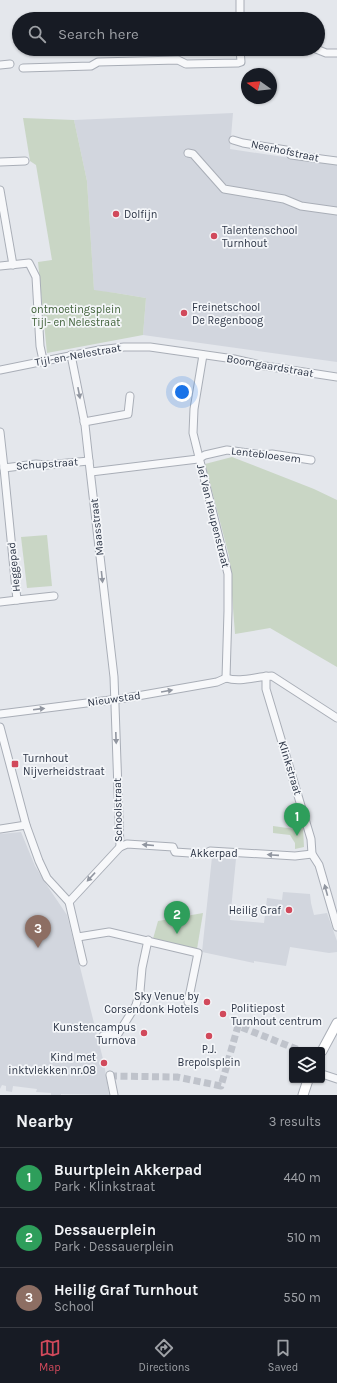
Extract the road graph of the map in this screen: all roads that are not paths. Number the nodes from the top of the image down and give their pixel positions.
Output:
1 (240, 0) edge
2 (240, 12) edge
3 (325, 53) edge
4 (337, 53) edge
5 (241, 56) edge
6 (10, 64) dead end
7 (0, 65) edge
8 (23, 68) dead end
9 (233, 140) dead end
10 (188, 153) dead end
11 (25, 161) dead end
12 (0, 162) edge
13 (337, 162) edge
14 (0, 190) edge
15 (337, 211) edge
16 (13, 265) junction
17 (0, 266) edge
18 (71, 355) junction
19 (203, 355) junction
20 (44, 360) junction
21 (0, 370) edge
22 (337, 377) edge
23 (130, 396) dead end
24 (84, 422) junction
25 (0, 432) edge
26 (198, 459) junction
27 (311, 460) dead end
28 (90, 461) junction
29 (4, 468) junction
30 (91, 472) junction
31 (8, 511) joint
32 (54, 596) dead end
33 (17, 600) junction
34 (0, 602) edge
35 (266, 676) junction
36 (226, 678) junction
37 (115, 699) junction
38 (0, 714) edge
39 (337, 718) edge
40 (0, 727) edge
41 (26, 825) junction
42 (0, 829) edge
43 (120, 847) junction
44 (312, 854) junction
45 (69, 902) junction
46 (337, 927) edge
47 (78, 937) junction
48 (148, 940) junction
49 (83, 962) dead end
50 (188, 1002) dead end
51 (337, 1024) edge
52 (103, 1036) dead end
53 (324, 1047) edge
54 (110, 1075) dead end
55 (325, 1075) edge
56 (337, 1079) edge
57 (307, 1083) edge
58 (114, 1095) edge
59 (303, 1095) edge

1 - 2 street
3 - 4 street
5 - 8 street
6 - 7 street
9 - 13 street, Neerhofstraat
10 - 15 street
11 - 12 street
14 - 16 street
16 - 17 street
16 - 20 street
18 - 19 street, Tijl-en-Nelestraat
18 - 20 street, Tijl-en-Nelestraat
18 -> 24 street, Maasstraat
19 - 22 street, Boomgaardstraat
19 - 26 street, Jef Van Heupenstraat
20 - 21 street, Tijl-en-Nelestraat
23 - 24 street
24 - 28 street, Maasstraat
25 - 29 street, Schupstraat
26 - 27 street, Lentebloesem
26 - 30 street, Lentebloesem
26 - 36 street, Jef Van Heupenstraat
28 - 29 street, Schupstraat
28 - 30 street, Maasstraat
29 - 31 street, Schupstraat
30 -> 37 street, Maasstraat
31 - 33 street, Heggepad
32 - 33 street, Heggepad
33 - 34 street, Heggepad
35 - 36 street, Nieuwstad
35 - 39 street
35 - 44 street, Klinkstraat
37 -> 36 street, Nieuwstad
38 -> 37 street, Nieuwstad
37 -> 43 street, Schoolstraat
40 - 41 street
41 - 42 street
41 - 45 street
44 -> 43 street, Akkerpad
43 -> 45 street, Schoolstraat
46 -> 44 street, Klinkstraat
45 - 47 street
47 - 48 street
47 - 49 street
48 - 50 street
48 - 52 street
51 - 53 street
54 - 58 street
55 - 56 street
57 - 59 street

